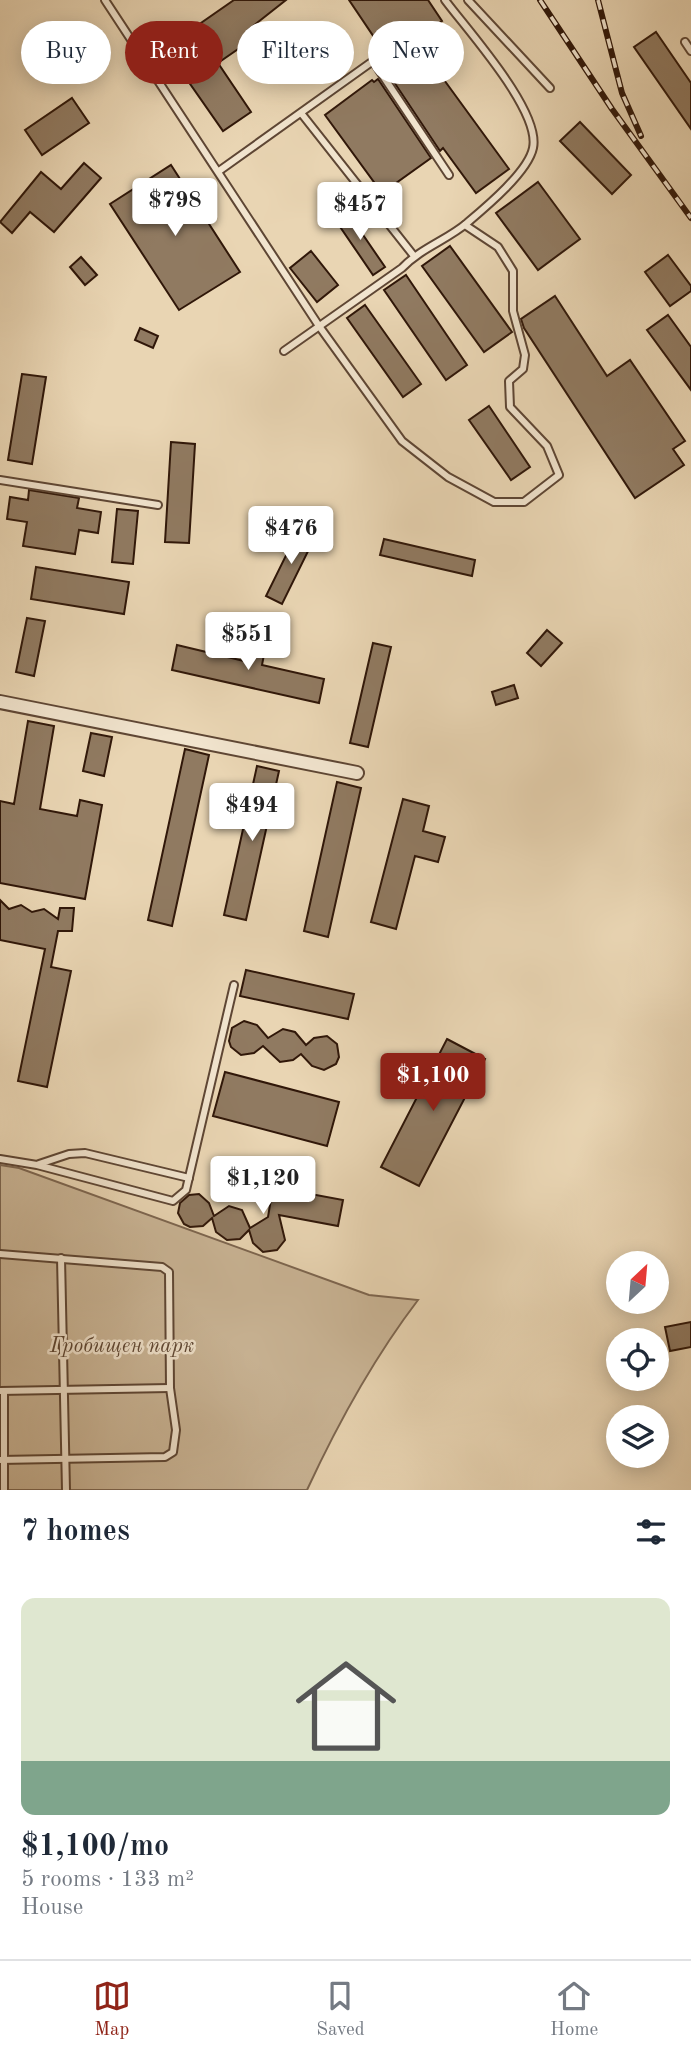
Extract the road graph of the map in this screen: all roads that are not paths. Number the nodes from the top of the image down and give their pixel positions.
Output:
1 (105, 0) edge
2 (445, 0) edge
3 (468, 0) edge
4 (685, 42) dead end
5 (691, 51) edge
6 (550, 88) dead end
7 (301, 113) junction
8 (219, 171) junction
9 (449, 175) dead end
10 (465, 225) junction
11 (414, 256) junction
12 (319, 326) junction
13 (284, 351) dead end
14 (0, 480) edge
15 (158, 505) dead end
16 (0, 702) edge
17 (356, 774) dead end
18 (234, 985) dead end
19 (0, 1159) edge
20 (37, 1165) junction
21 (189, 1178) junction
22 (0, 1254) edge
23 (61, 1258) junction
24 (170, 1388) junction
25 (64, 1390) junction
26 (2, 1391) edge
27 (66, 1457) junction
28 (2, 1460) edge
29 (4, 1490) edge
30 (66, 1490) edge

1 - 8 lane
2 - 10 lane
3 - 6 lane
4 - 5 lane
7 - 8 lane
7 - 9 lane
7 - 11 lane
8 - 12 lane
10 - 11 lane
10 - 12 lane
11 - 12 lane
12 - 13 lane
14 - 15 lane
16 - 17 street
18 - 21 lane
19 - 20 lane
20 - 21 lane
20 - 21 lane
22 - 23 lane
23 - 24 lane
23 - 25 lane
24 - 25 lane
24 - 27 lane
25 - 26 lane
25 - 27 lane
26 - 28 lane
27 - 28 lane
27 - 30 lane
28 - 29 lane

